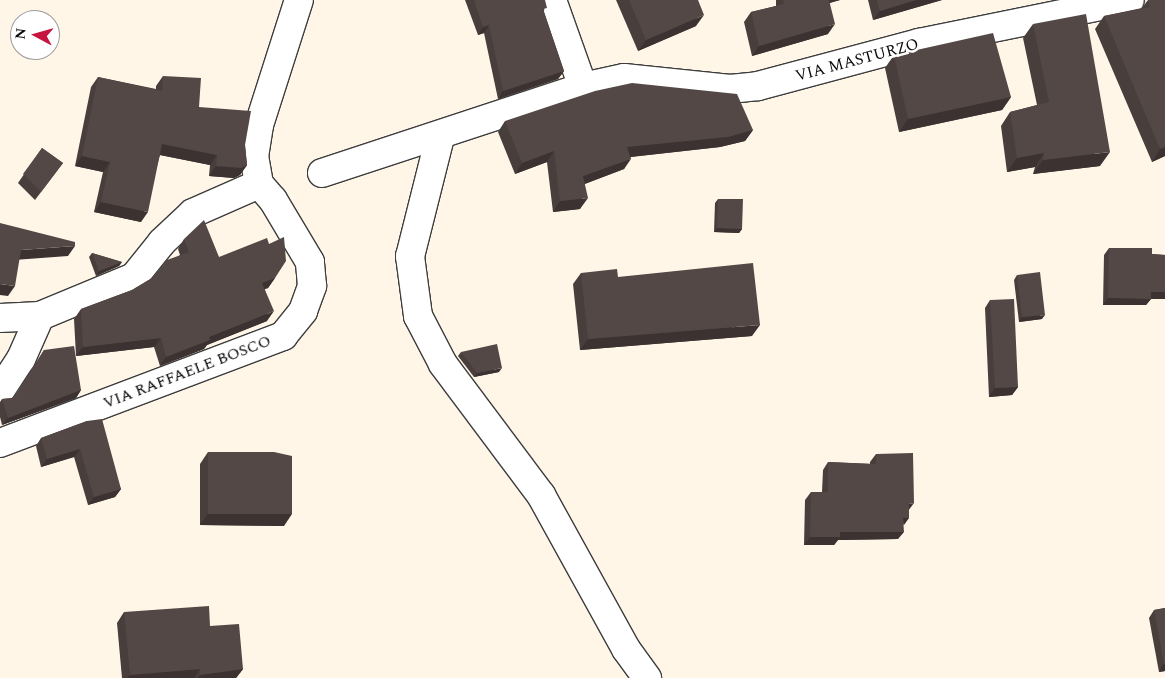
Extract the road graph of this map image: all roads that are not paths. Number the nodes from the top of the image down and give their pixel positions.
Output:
1 (299, 0) edge
2 (552, 0) edge
3 (1130, 0) edge
4 (583, 87) junction
5 (440, 137) junction
6 (322, 173) dead end
7 (259, 184) junction
8 (40, 316) junction
9 (0, 318) edge
10 (0, 391) edge
11 (0, 443) edge
12 (647, 678) edge

1 - 7 street, VIA RAFFAELE BOSCO
2 - 4 street
3 - 4 street, VIA MASTURZO
4 - 5 street, VIA MASTURZO
5 - 6 street, VIA MASTURZO
5 - 12 street
7 - 8 street
7 - 11 street, VIA RAFFAELE BOSCO
8 - 9 street
8 - 10 street

